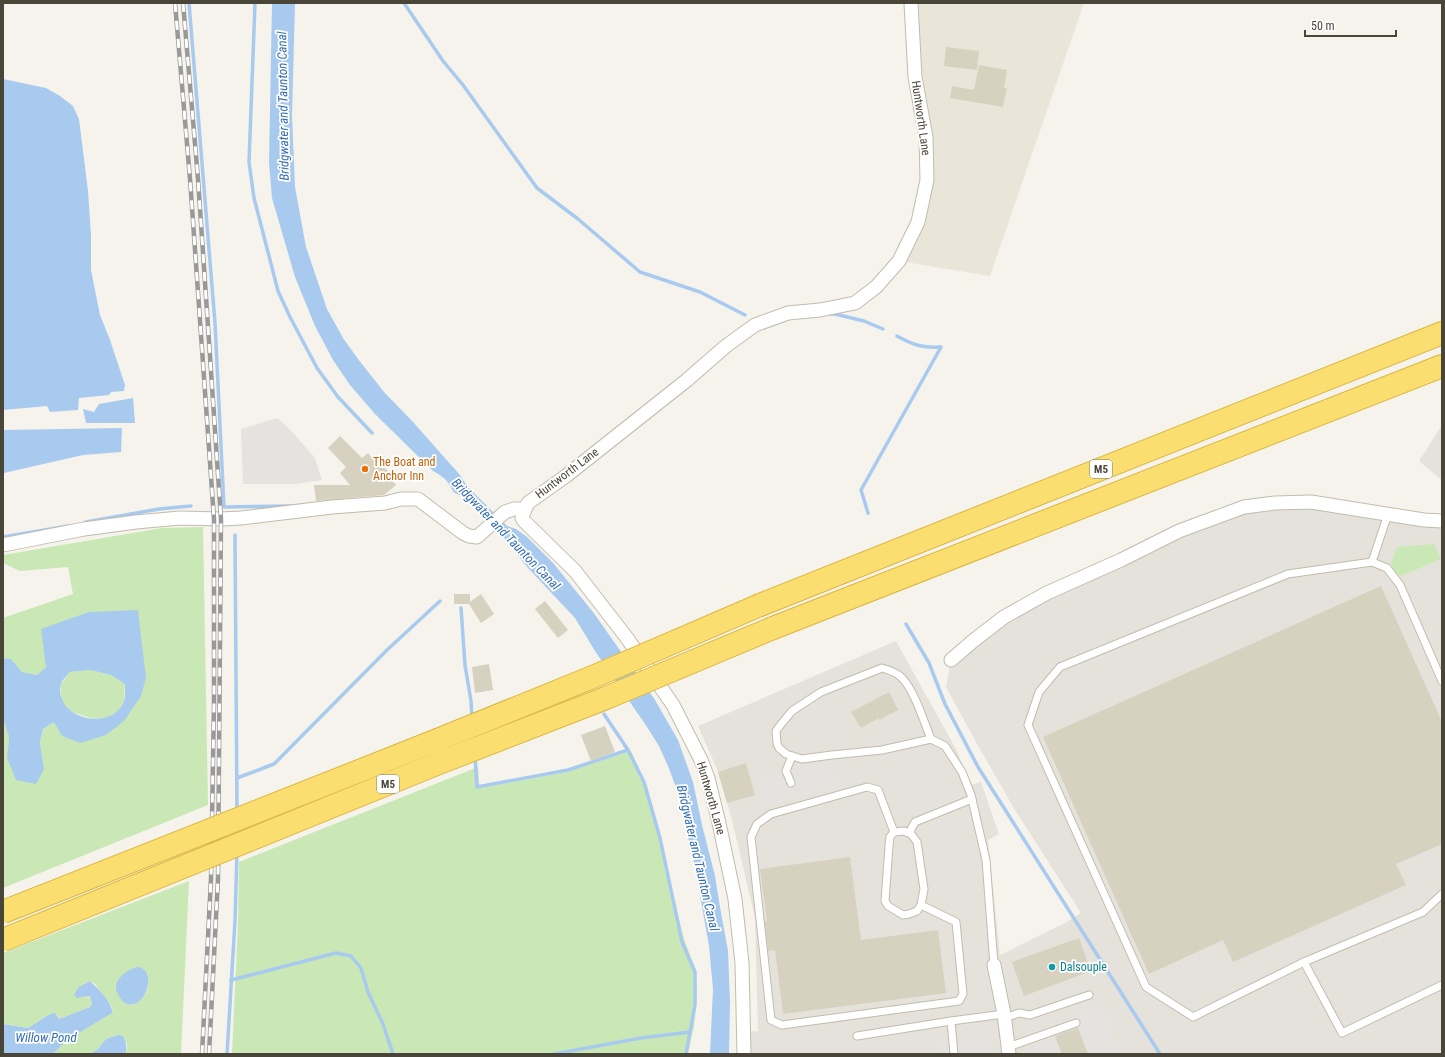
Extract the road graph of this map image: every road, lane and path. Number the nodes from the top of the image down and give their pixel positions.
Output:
1 (910, 3) edge
2 (1442, 333) edge
3 (1442, 366) edge
4 (524, 509) junction
5 (1388, 514) junction
6 (1442, 521) edge
7 (3, 544) edge
8 (1372, 562) junction
9 (950, 660) dead end
10 (1442, 681) edge
11 (931, 739) junction
12 (792, 756) junction
13 (791, 783) dead end
14 (972, 800) junction
15 (894, 832) junction
16 (909, 833) junction
17 (1442, 894) edge
18 (921, 905) junction
19 (3, 912) edge
20 (3, 940) edge
21 (1304, 962) junction
22 (994, 965) joint
23 (1442, 985) edge
24 (1089, 995) dead end
25 (1005, 1016) junction
26 (951, 1021) junction
27 (1076, 1023) dead end
28 (857, 1036) dead end
29 (1009, 1051) edge
30 (744, 1054) edge
31 (954, 1054) edge

1 - 4 street, Huntworth Lane
2 - 19 highway, M5, bridge
3 - 20 highway, M5, bridge
4 - 7 street
4 - 30 street, Huntworth Lane
5 - 6 street
5 - 8 lane
5 - 9 street
8 - 10 lane
8 - 21 lane
11 - 12 lane
11 - 12 lane
11 - 14 lane
12 - 13 lane
14 - 16 lane
14 - 22 lane
15 - 16 lane
15 - 18 lane
15 - 18 lane
16 - 18 lane
17 - 21 lane
21 - 23 lane
22 - 25 street
24 - 25 lane
25 - 26 lane
25 - 29 street
26 - 28 lane
26 - 31 lane
27 - 29 lane

